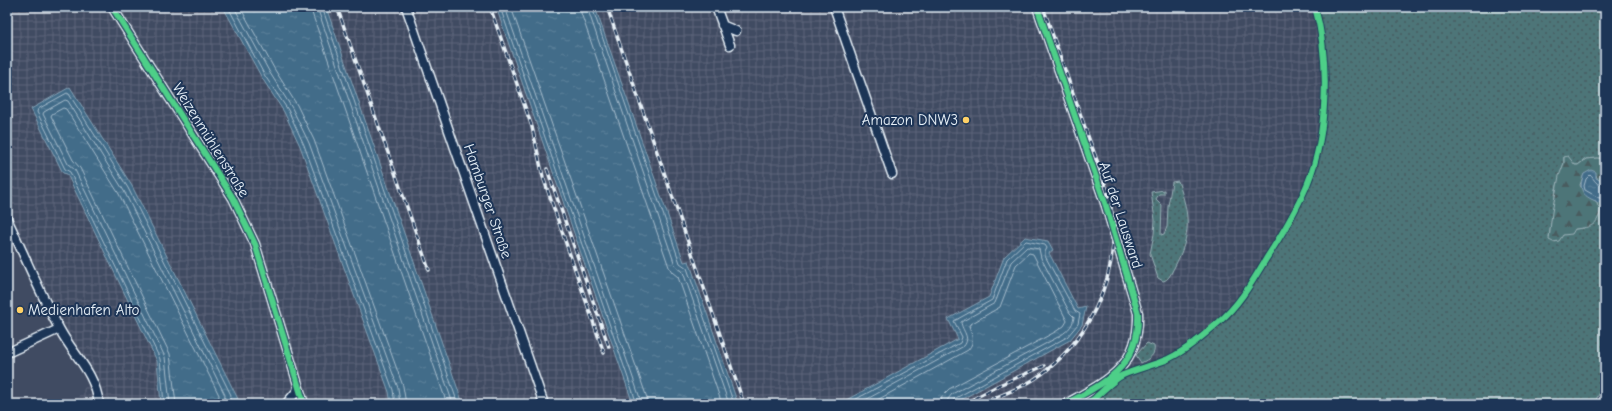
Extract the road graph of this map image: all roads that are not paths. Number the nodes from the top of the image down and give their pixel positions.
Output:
1 (112, 7) edge
2 (406, 7) edge
3 (716, 7) edge
4 (834, 7) edge
5 (1037, 7) edge
6 (722, 25) junction
7 (736, 31) dead end
8 (730, 45) dead end
9 (892, 174) dead end
10 (7, 220) edge
11 (59, 329) junction
12 (7, 353) edge
13 (298, 387) junction
14 (99, 404) edge
15 (286, 404) edge
16 (295, 404) edge
17 (304, 404) edge
18 (544, 404) edge
19 (1066, 404) edge

1 - 13 street, Weizenmühlenstraße
2 - 18 street, Hamburger Straße
3 - 6 street
4 - 9 street
5 - 19 street, Auf der Lausward
6 - 7 street
6 - 8 street
10 - 11 street
11 - 12 street
11 - 14 street
13 - 15 street
13 - 16 street, Weizenmühlenstraße
13 - 17 street

